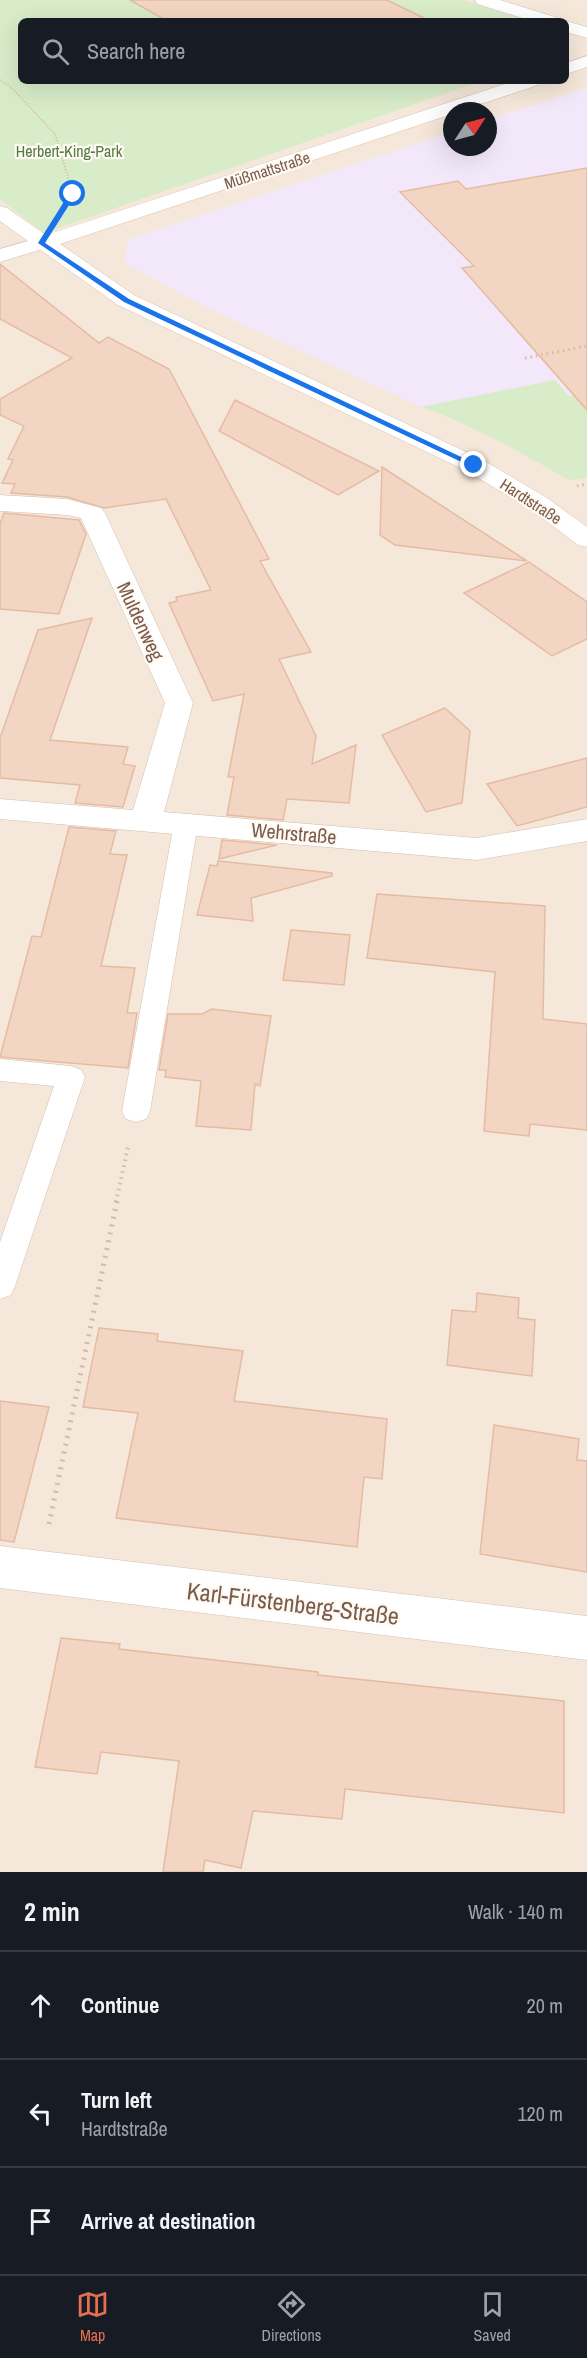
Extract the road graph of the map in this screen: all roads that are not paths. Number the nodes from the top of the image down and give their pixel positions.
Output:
1 (483, 0) edge
2 (540, 18) edge
3 (569, 27) edge
4 (587, 33) edge
5 (587, 62) edge
6 (569, 68) edge
7 (523, 84) edge
8 (0, 212) edge
9 (42, 243) junction
10 (0, 256) edge
11 (0, 503) edge
12 (587, 539) edge
13 (0, 809) edge
14 (146, 820) junction
15 (186, 823) junction
16 (587, 830) edge
17 (0, 1070) edge
18 (136, 1111) road end
19 (0, 1286) edge
20 (20, 1570) edge
21 (587, 1638) edge

1 - 2 street
3 - 4 street
5 - 6 street
7 - 9 street, Müßmattstraße
8 - 9 street, Hardtstraße
9 - 10 street, Müßmattstraße
9 - 12 street, Hardtstraße
11 - 14 street, Muldenweg
13 - 14 street, Wehrstraße
14 - 15 street, Wehrstraße
15 - 16 street, Wehrstraße
15 - 18 lane
17 - 19 lane
20 - 21 street, Karl-Fürstenberg-Straße

